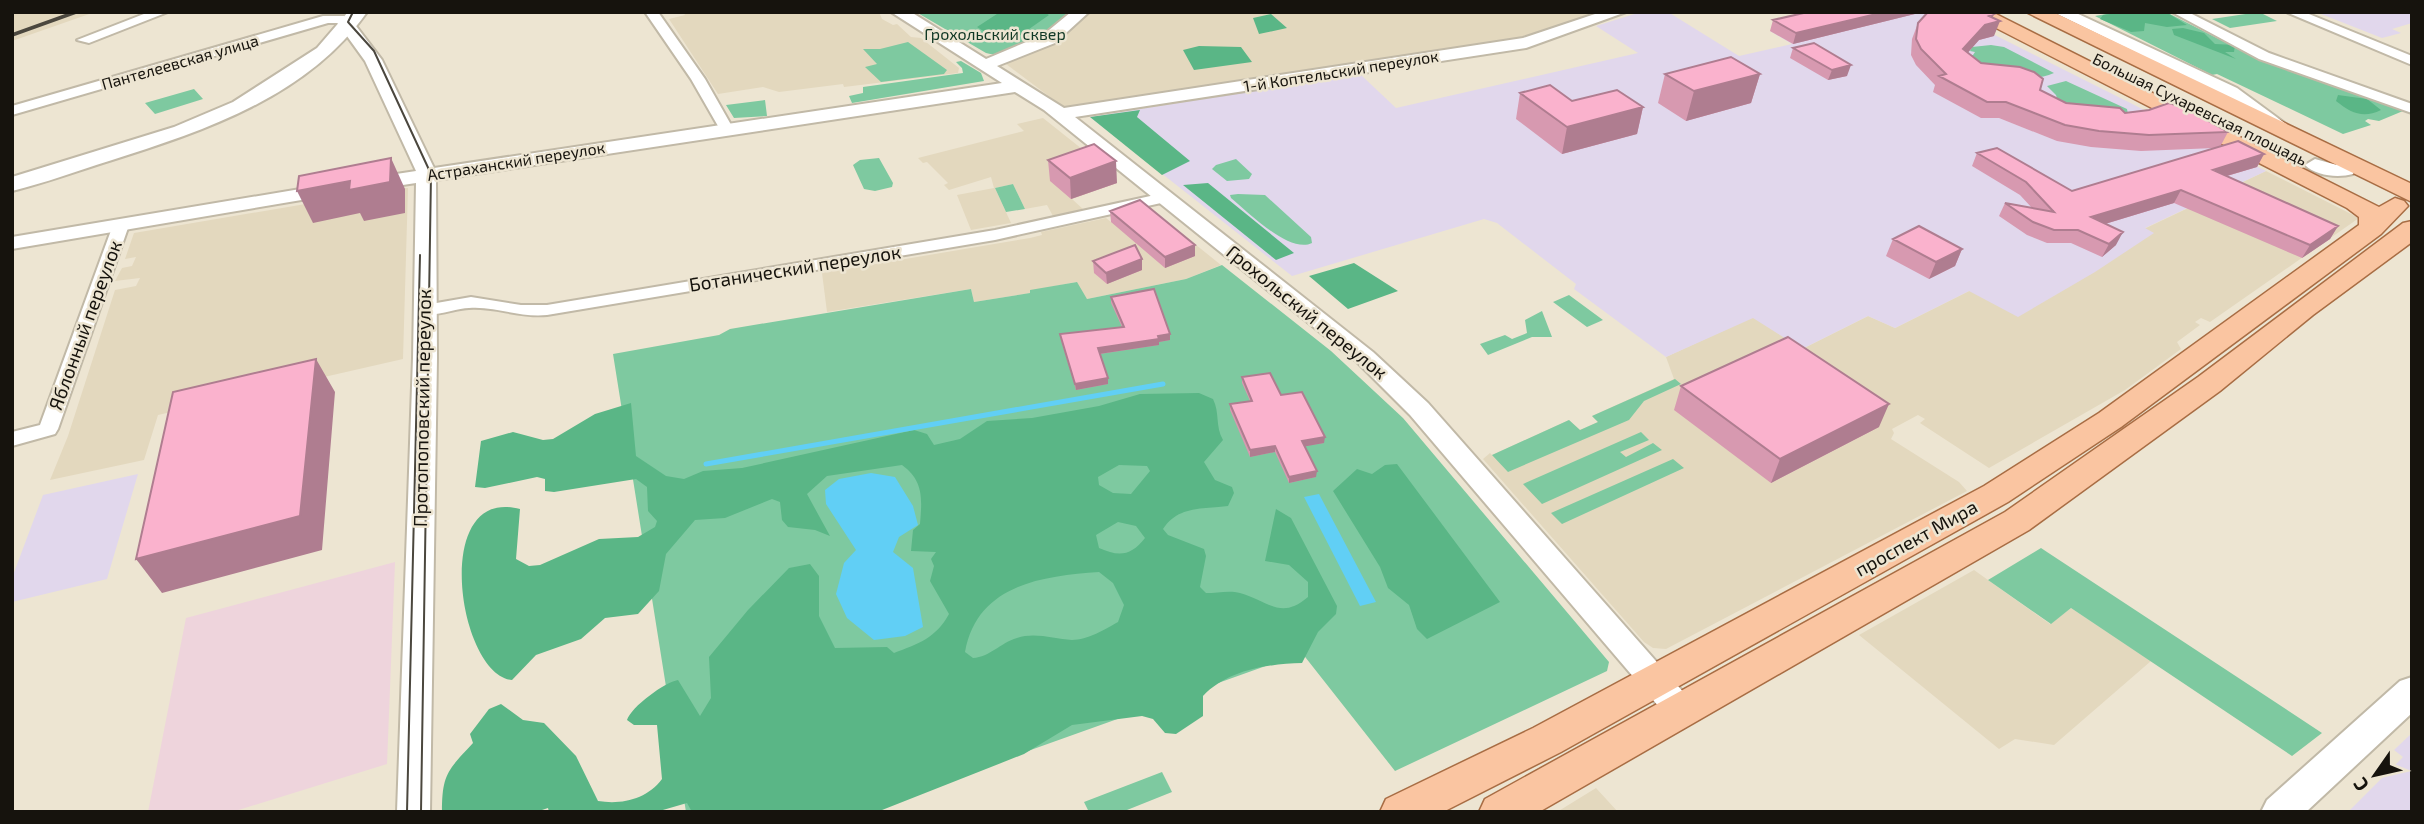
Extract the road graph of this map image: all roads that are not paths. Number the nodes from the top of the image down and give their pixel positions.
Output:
1 (162, 12) edge
2 (651, 12) edge
3 (899, 12) edge
4 (1081, 12) edge
5 (1618, 12) edge
6 (1975, 12) edge
7 (2005, 12) edge
8 (2036, 12) edge
9 (2178, 12) edge
10 (2292, 12) edge
11 (2065, 13) edge
12 (346, 17) edge
13 (84, 40) dead end
14 (2412, 61) edge
15 (987, 64) junction
16 (1020, 86) junction
17 (2412, 109) edge
18 (12, 111) edge
19 (1059, 114) junction
20 (727, 130) junction
21 (2305, 141) junction
22 (2340, 158) junction
23 (2315, 165) junction
24 (426, 175) junction
25 (12, 184) edge
26 (1164, 198) junction
27 (2407, 203) edge
28 (121, 225) junction
29 (2371, 228) junction
30 (12, 243) edge
31 (425, 310) junction
32 (12, 439) edge
33 (1653, 681) junction
34 (2412, 691) edge
35 (1682, 712) junction
36 (413, 812) edge
37 (1401, 812) edge
38 (1500, 812) edge
39 (2280, 812) edge

1 - 13 street
2 - 20 street
3 - 15 street, Грохольский переулок
4 - 15 street
5 - 19 street, 1-й Коптельский переулок
6 - 29 main road
7 - 23 main road, Большая Сухаревская площадь
8 - 21 main road, Большая Сухаревская площадь
9 - 17 street
10 - 14 street
11 - 21 street
12 - 18 street, Пантелеевская улица
12 - 24 street, Протопоповский переулок
12 - 25 main road
15 - 16 street, Грохольский переулок
16 - 19 street, Грохольский переулок
16 - 20 street, Астраханский переулок
19 - 26 street, Грохольский переулок
20 - 24 street, Астраханский переулок
21 - 22 main road, Большая Сухаревская площадь
22 - 23 street
22 - 27 main road, Большая Сухаревская площадь
23 - 27 main road, Большая Сухаревская площадь
24 - 28 street, Астраханский переулок
24 - 31 street, Протопоповский переулок
26 - 31 street, Ботанический переулок
26 - 33 street, Грохольский переулок
27 - 29 main road, проспект Мира
27 - 35 main road, проспект Мира
28 - 30 street, Астраханский переулок
28 - 32 street, Яблонный переулок
29 - 33 main road, проспект Мира
31 - 36 street, Протопоповский переулок
33 - 35 street, Грохольский переулок
33 - 37 main road, проспект Мира
34 - 39 main road
35 - 38 main road, проспект Мира

